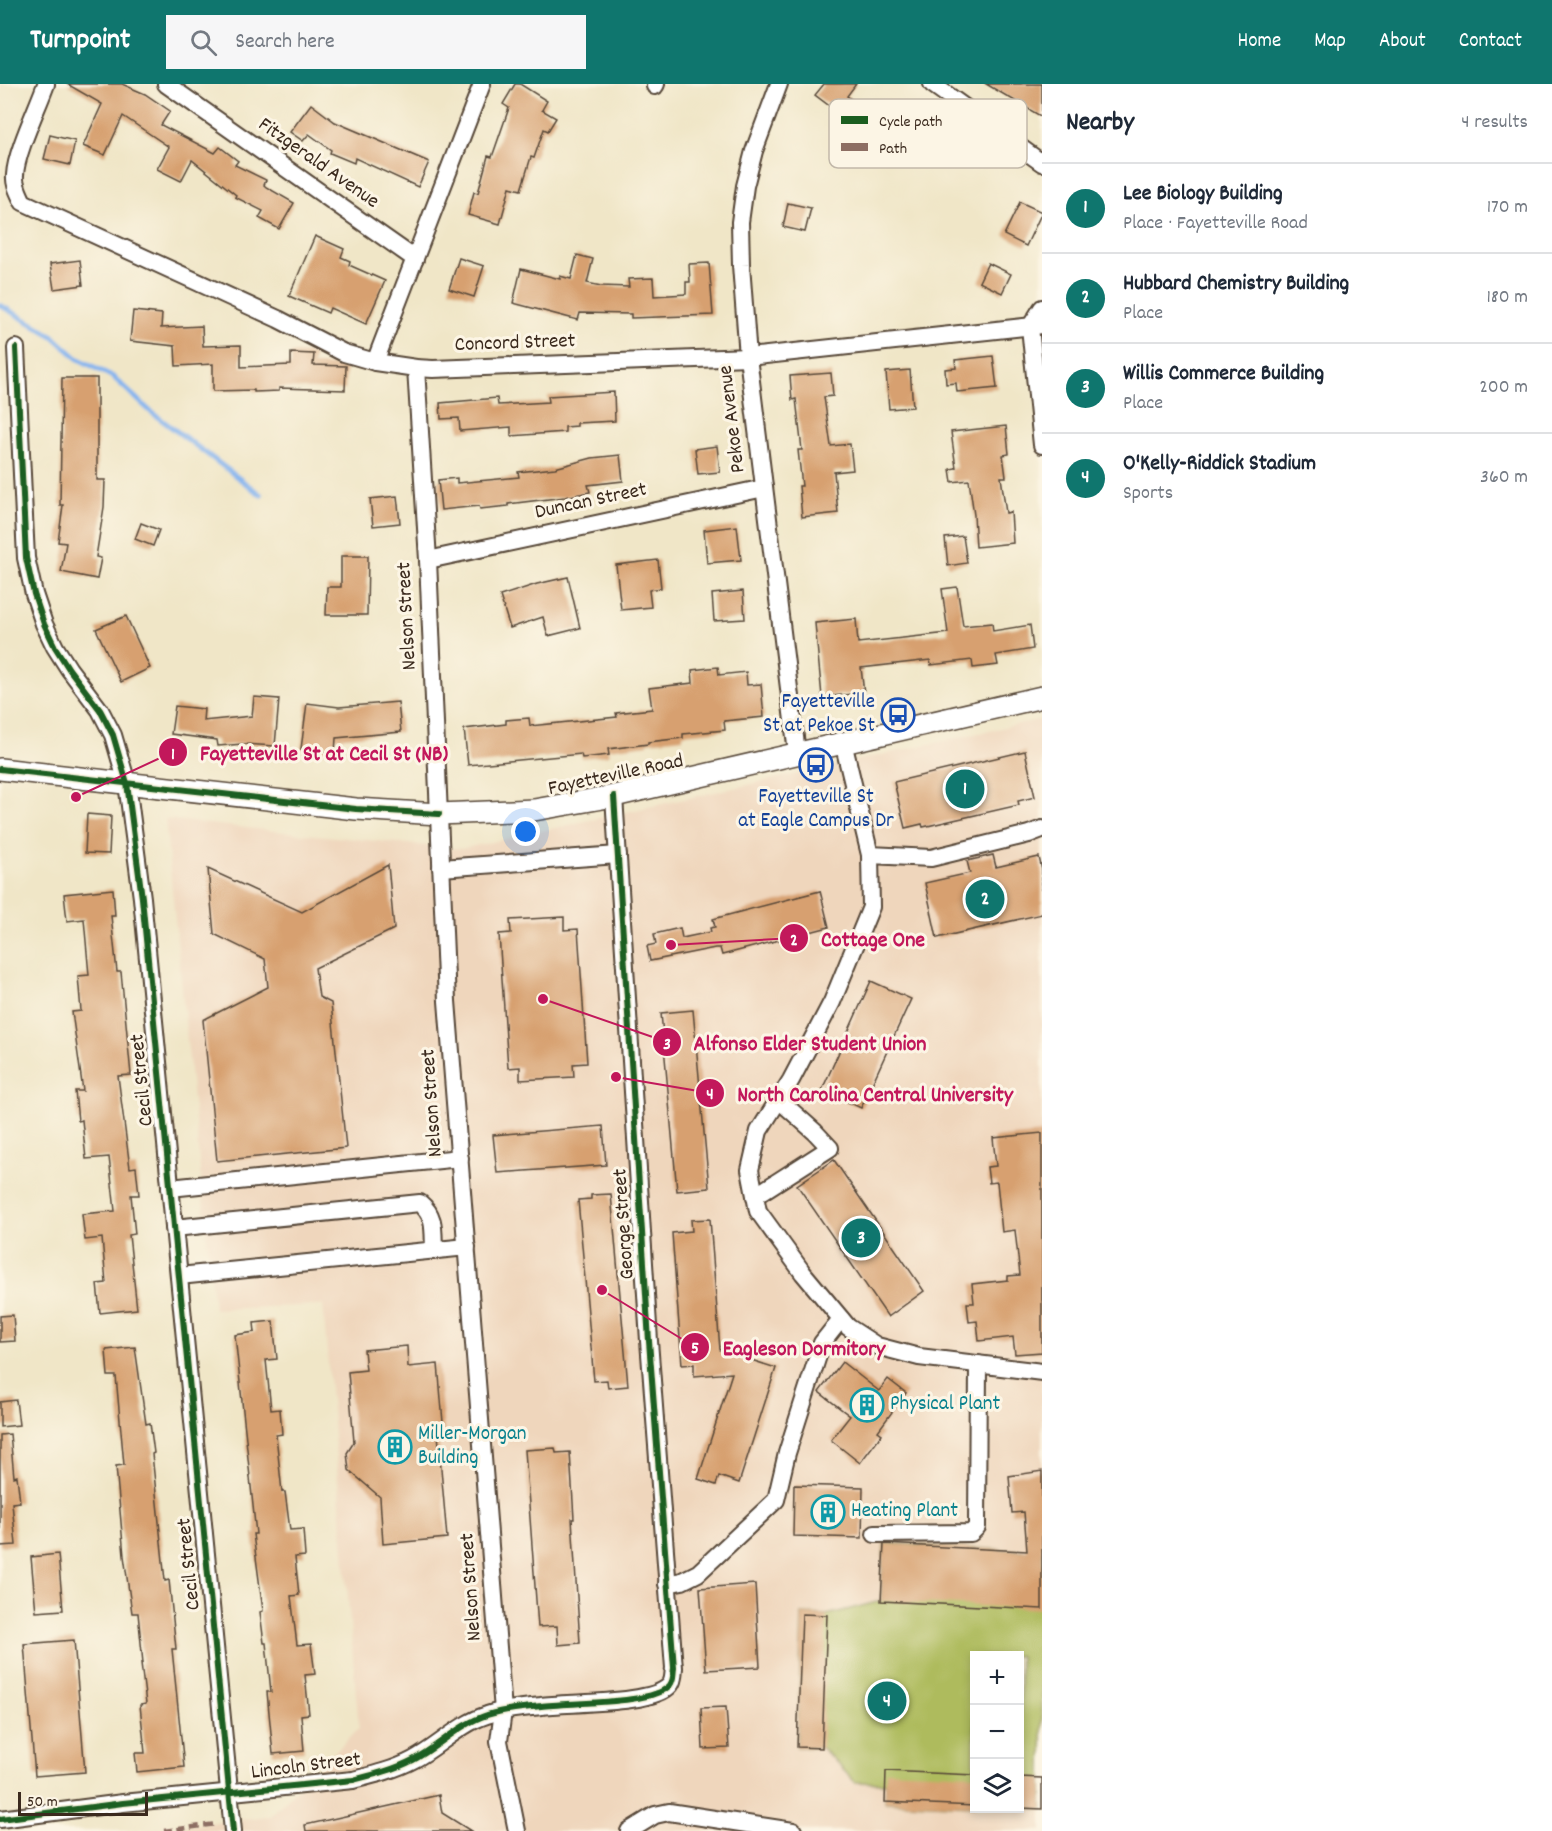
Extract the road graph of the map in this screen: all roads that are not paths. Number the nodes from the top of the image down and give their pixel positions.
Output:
1 (46, 84) edge
2 (166, 84) edge
3 (482, 84) edge
4 (779, 84) edge
5 (932, 84) edge
6 (953, 99) edge
7 (1027, 152) edge
8 (1042, 163) edge
9 (415, 259) junction
10 (1042, 308) edge
11 (1036, 326) edge
12 (16, 348) dead end
13 (748, 357) junction
14 (375, 362) junction
15 (416, 368) junction
16 (1042, 445) edge
17 (764, 488) junction
18 (428, 560) junction
19 (1042, 696) edge
20 (843, 742) junction
21 (797, 753) junction
22 (0, 769) edge
23 (127, 783) junction
24 (614, 796) junction
25 (438, 814) junction
26 (1042, 829) edge
27 (618, 855) junction
28 (870, 855) junction
29 (441, 868) junction
30 (779, 1100) junction
31 (460, 1158) junction
32 (170, 1188) junction
33 (755, 1196) junction
34 (174, 1227) junction
35 (467, 1247) junction
36 (434, 1251) junction
37 (179, 1276) junction
38 (841, 1319) junction
39 (978, 1364) junction
40 (1042, 1372) edge
41 (875, 1534) dead end
42 (667, 1584) junction
43 (669, 1686) joint
44 (503, 1711) junction
45 (229, 1792) junction
46 (0, 1819) edge
47 (522, 1830) edge
48 (233, 1831) edge
49 (629, 1831) edge
50 (793, 1831) edge

1 - 14 street, Concord Street
2 - 9 street, Fitzgerald Avenue
3 - 9 street
4 - 13 street, Pekoe Avenue
5 - 6 street
7 - 8 street
9 - 14 street
10 - 11 street
11 - 13 street, Concord Street
11 - 16 street
12 - 23 street, Cecil Street
13 - 15 street, Concord Street
13 - 17 street, Pekoe Avenue
14 - 15 street, Concord Street
15 - 18 street, Nelson Street
17 - 18 street, Duncan Street
17 - 21 street, Pekoe Avenue
18 - 25 street, Nelson Street
19 - 20 main road, Fayetteville Road
20 - 21 main road, Fayetteville Road
20 - 28 street
21 - 24 main road, Fayetteville Road
22 - 23 main road, Fayetteville Road
23 - 25 main road, Fayetteville Road
23 - 32 street, Cecil Street
24 - 25 main road, Fayetteville Road
24 - 27 street, George Street
25 - 29 street, Nelson Street
26 - 28 street
27 - 29 street
27 - 42 street, George Street
28 - 30 street
29 - 31 street, Nelson Street
30 - 33 street
30 - 33 street
31 - 32 street
31 - 35 street, Nelson Street
32 - 34 street, Cecil Street
33 - 38 street
34 - 36 street
34 - 37 street, Cecil Street
35 - 36 street
35 - 44 street, Nelson Street
36 - 37 street
37 - 45 street, Cecil Street
38 - 39 street
38 - 42 street
39 - 40 street
39 - 41 street
42 - 43 street, George Street
43 - 44 street, Lincoln Street
44 - 45 street, Lincoln Street
44 - 47 street, Nelson Street
45 - 46 street, Lincoln Street
45 - 48 street, Cecil Street
49 - 50 street

